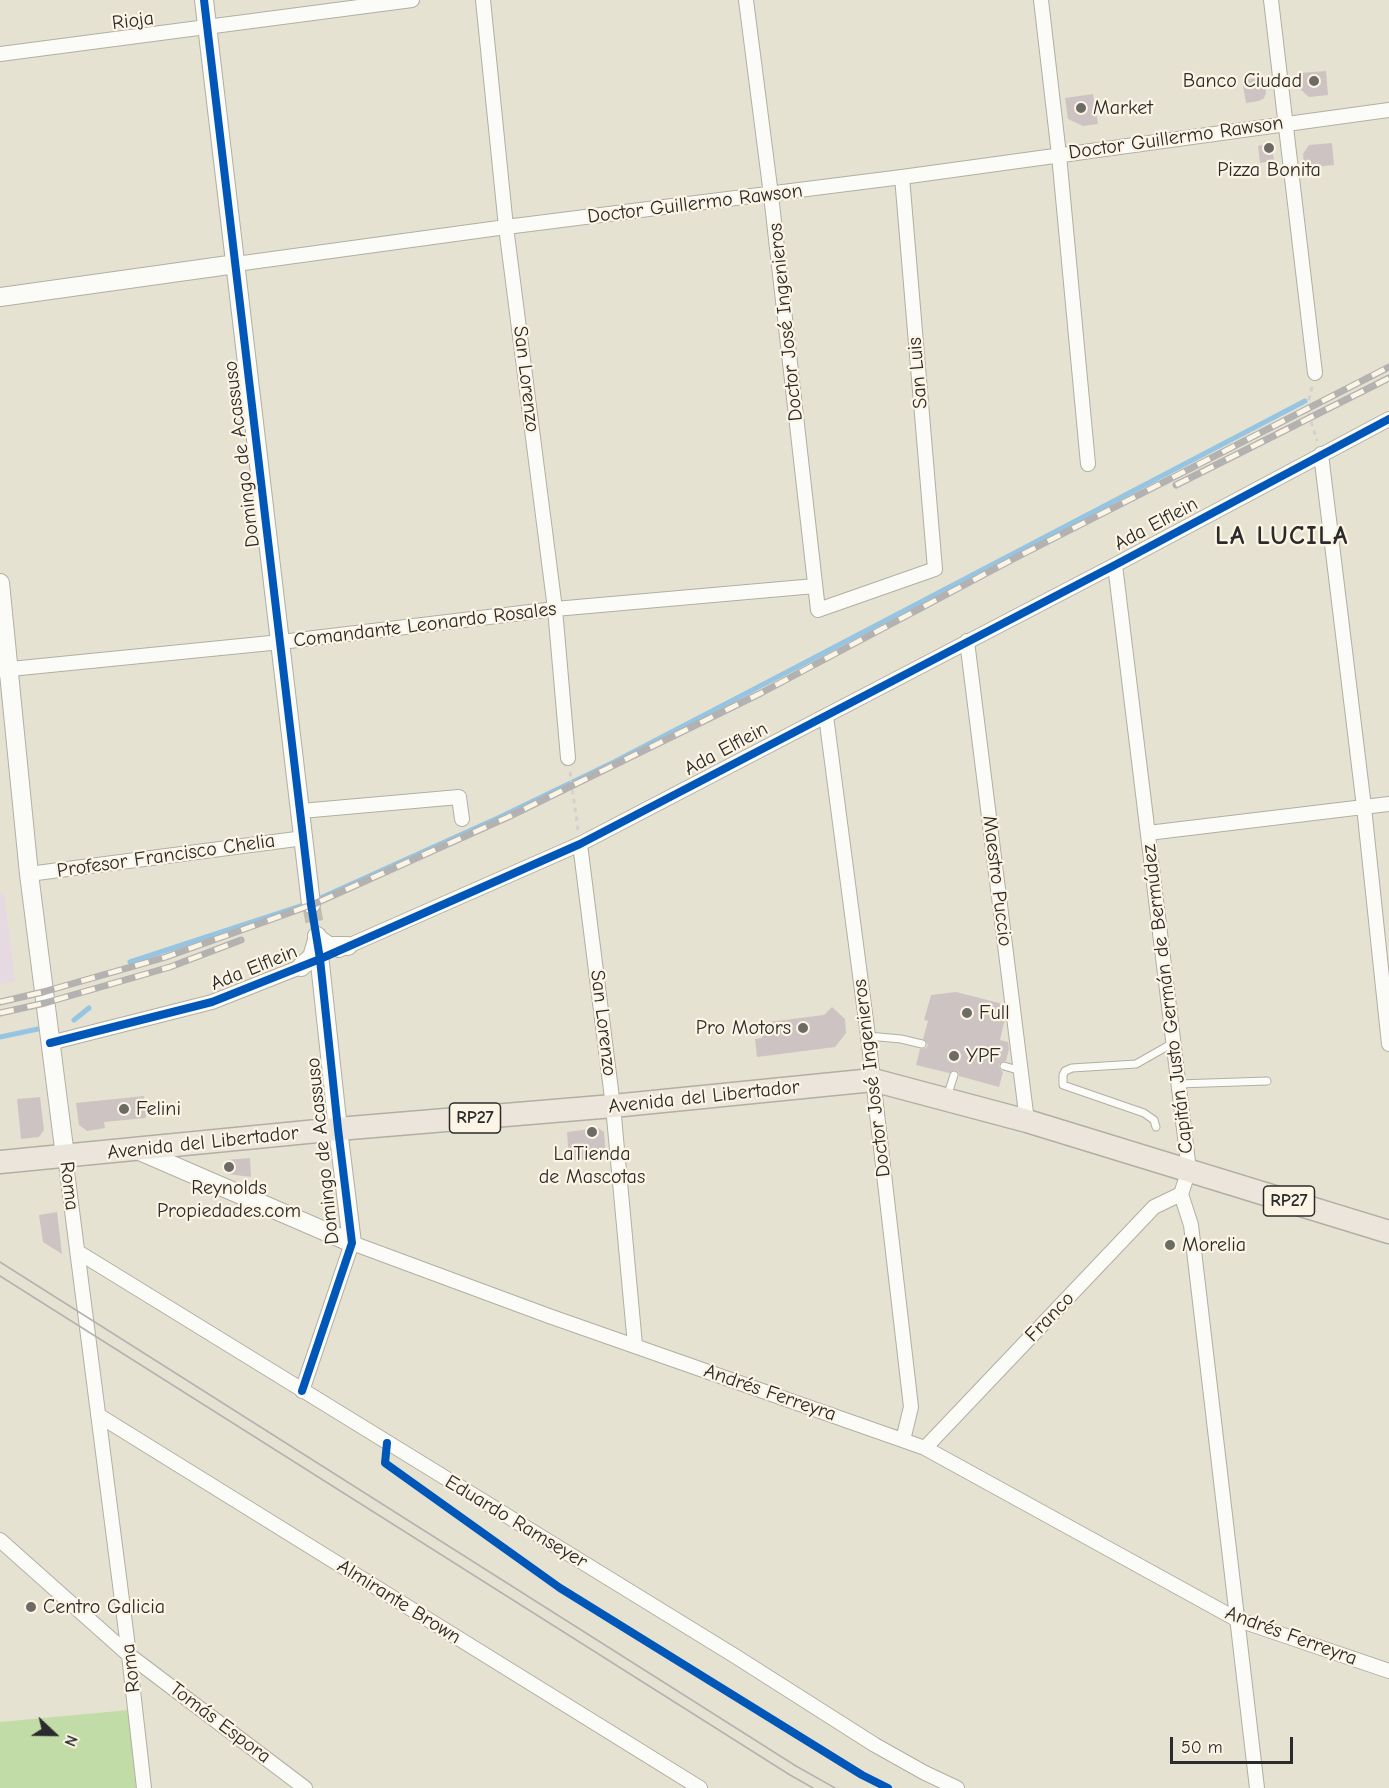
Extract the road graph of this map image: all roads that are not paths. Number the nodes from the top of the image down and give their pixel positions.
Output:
1 (204, 0) edge
2 (412, 0) edge
3 (483, 0) edge
4 (746, 0) edge
5 (1041, 0) edge
6 (1271, 0) edge
7 (207, 28) junction
8 (0, 54) edge
9 (1389, 110) edge
10 (1286, 123) junction
11 (1059, 155) junction
12 (902, 177) junction
13 (771, 195) junction
14 (507, 227) junction
15 (236, 264) junction
16 (0, 297) edge
17 (1315, 373) road end
18 (1389, 419) edge
19 (1321, 454) junction
20 (1088, 464) dead end
21 (1115, 565) junction
22 (0, 583) edge
23 (815, 586) junction
24 (555, 609) junction
25 (818, 610) joint
26 (968, 641) junction
27 (281, 642) junction
28 (4, 669) edge
29 (826, 716) junction
30 (568, 758) road end
31 (1389, 804) edge
32 (1364, 807) junction
33 (301, 811) junction
34 (462, 819) dead end
35 (1148, 833) junction
36 (304, 838) junction
37 (580, 844) junction
38 (29, 874) junction
39 (311, 904) tunnel mouth
40 (317, 937) junction
41 (348, 946) junction
42 (320, 959) junction
43 (301, 967) junction
44 (868, 1036) junction
45 (50, 1043) junction
46 (1173, 1043) junction
47 (922, 1044) dead end
48 (1389, 1044) edge
49 (1004, 1066) dead end
50 (1021, 1071) junction
51 (954, 1075) dead end
52 (873, 1080) junction
53 (1267, 1081) dead end
54 (1178, 1084) junction
55 (946, 1099) junction
56 (613, 1106) junction
57 (1027, 1120) junction
58 (1156, 1127) dead end
59 (338, 1129) junction
60 (135, 1149) junction
61 (65, 1156) junction
62 (0, 1162) edge
63 (1189, 1170) junction
64 (1182, 1194) junction
65 (1389, 1232) edge
66 (352, 1243) junction
67 (78, 1252) junction
68 (76, 1332) dead end
69 (89, 1340) junction
70 (635, 1345) junction
71 (302, 1391) junction
72 (98, 1415) junction
73 (903, 1440) junction
74 (925, 1448) junction
75 (0, 1540) edge
76 (1236, 1619) junction
77 (129, 1654) junction
78 (1389, 1671) edge
79 (696, 1787) edge
80 (144, 1788) edge
81 (306, 1788) edge
82 (957, 1788) edge
83 (1257, 1788) edge

1 - 7 street, Domingo de Acassuso
2 - 7 street, Rioja
3 - 14 street, San Lorenzo
4 - 13 street, Doctor José Ingenieros
5 - 11 street
6 - 10 street
7 - 8 street, Rioja
7 - 15 street, Domingo de Acassuso
9 - 10 street, Doctor Guillermo Rawson
10 - 11 street, Doctor Guillermo Rawson
10 - 17 street
11 - 12 street, Doctor Guillermo Rawson
11 - 20 street
12 - 13 street, Doctor Guillermo Rawson
12 - 25 street, San Luis
13 - 14 street, Doctor Guillermo Rawson
13 - 23 street, Doctor José Ingenieros
14 - 15 street, Doctor Guillermo Rawson
14 - 24 street, San Lorenzo
15 - 16 street, Doctor Guillermo Rawson
15 - 27 street, Domingo de Acassuso
18 - 19 street, Ada Elflein
19 - 21 street, Ada Elflein
19 - 32 street
21 - 26 street, Ada Elflein
21 - 35 street, Capitán Justo Germán de Bermúdez
22 - 28 street, Roma
23 - 24 street, Comandante Leonardo Rosales
23 - 25 street, Doctor José Ingenieros
24 - 27 street, Comandante Leonardo Rosales
24 - 30 street, San Lorenzo
26 - 29 street, Ada Elflein
26 - 50 street, Maestro Puccio
27 - 28 street, Comandante Leonardo Rosales
27 - 33 street, Domingo de Acassuso
28 - 38 street, Roma
29 - 37 street, Ada Elflein
29 - 44 street, Doctor José Ingenieros
31 - 32 street
32 - 35 street
32 - 48 street
33 - 34 street
33 - 36 street, Domingo de Acassuso
35 - 46 street, Capitán Justo Germán de Bermúdez
36 - 38 street, Profesor Francisco Chelia
36 - 39 street, Domingo de Acassuso
37 - 41 street, Ada Elflein
37 - 56 street, San Lorenzo
38 - 45 street, Roma
40 - 41 street
40 - 42 street, Domingo de Acassuso
40 - 43 street
41 - 42 street, Ada Elflein
42 - 43 street, Ada Elflein
42 - 59 street, Domingo de Acassuso
43 - 45 street, Ada Elflein
44 - 47 lane
44 - 52 street, Doctor José Ingenieros
45 - 61 street, Roma
46 - 54 street, Capitán Justo Germán de Bermúdez
46 - 58 lane
49 - 50 lane
50 - 57 street, Maestro Puccio
51 - 55 lane
52 - 55 main road, Avenida del Libertador / RP27
52 - 56 main road, Avenida del Libertador / RP27
52 - 73 street, Doctor José Ingenieros
53 - 54 lane
54 - 63 street, Capitán Justo Germán de Bermúdez
55 - 57 main road, Avenida del Libertador / RP27
56 - 59 main road, Avenida del Libertador / RP27
56 - 70 street, San Lorenzo
57 - 63 main road, Avenida del Libertador / RP27
59 - 60 main road, Avenida del Libertador / RP27
59 - 66 street, Domingo de Acassuso
60 - 61 main road, Avenida del Libertador / RP27
60 - 66 street, Andrés Ferreyra
61 - 62 main road, Avenida del Libertador / RP27
61 - 67 street, Roma
63 - 64 street, Capitán Justo Germán de Bermúdez
63 - 65 main road, Avenida del Libertador / RP27
64 - 74 street, Franco
64 - 76 street
66 - 70 street, Andrés Ferreyra
66 - 71 street, Domingo de Acassuso
67 - 69 street, Roma
67 - 71 street, Eduardo Ramseyer
68 - 69 lane
69 - 72 street, Roma
70 - 73 street, Andrés Ferreyra
71 - 82 street, Eduardo Ramseyer
72 - 77 street, Roma
72 - 79 street, Almirante Brown
73 - 74 street, Andrés Ferreyra
74 - 76 street, Andrés Ferreyra
75 - 77 street, Tomás Espora
76 - 78 street, Andrés Ferreyra
76 - 83 street
77 - 80 street, Roma
77 - 81 street, Tomás Espora

